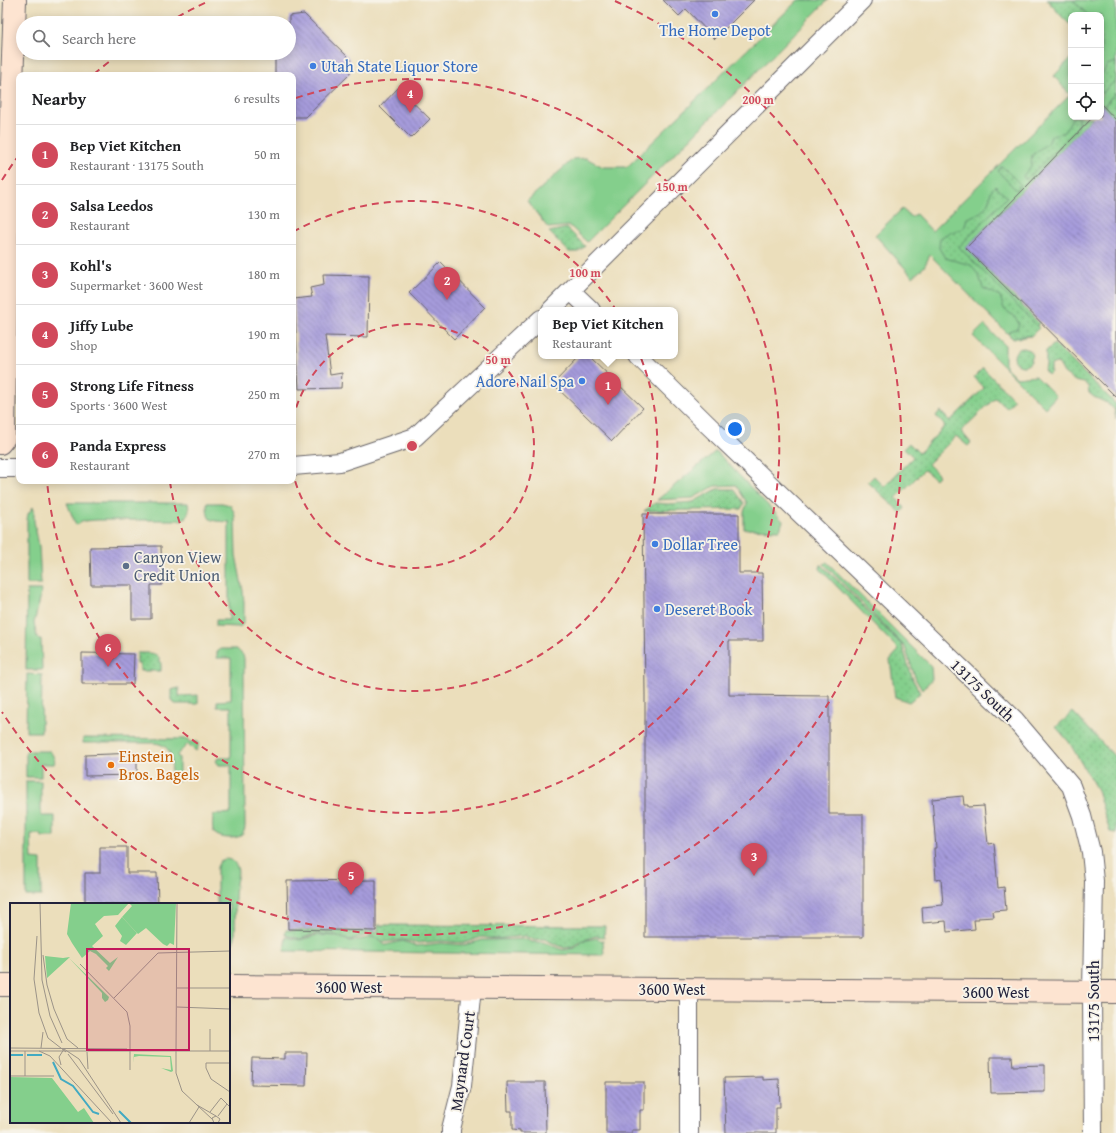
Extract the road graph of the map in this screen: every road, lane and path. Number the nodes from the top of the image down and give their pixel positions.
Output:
1 (15, 0) edge
2 (862, 0) edge
3 (571, 290) junction
4 (554, 307) edge
5 (588, 307) edge
6 (538, 322) edge
7 (641, 359) edge
8 (0, 443) edge
9 (296, 466) edge
10 (0, 468) edge
11 (16, 468) edge
12 (230, 986) edge
13 (472, 988) junction
14 (689, 990) junction
15 (1092, 992) junction
16 (1116, 992) edge
17 (451, 1133) edge
18 (689, 1133) edge
19 (1093, 1133) edge

1 - 8 main road
2 - 3 street
3 - 4 street
3 - 5 street
6 - 9 street
7 - 15 street, 13175 South
10 - 11 street
12 - 13 main road, 3600 West
13 - 14 main road, 3600 West
13 - 17 street, Maynard Court
14 - 15 main road, 3600 West
14 - 18 street
15 - 16 main road, 3600 West
15 - 19 street, 13175 South

